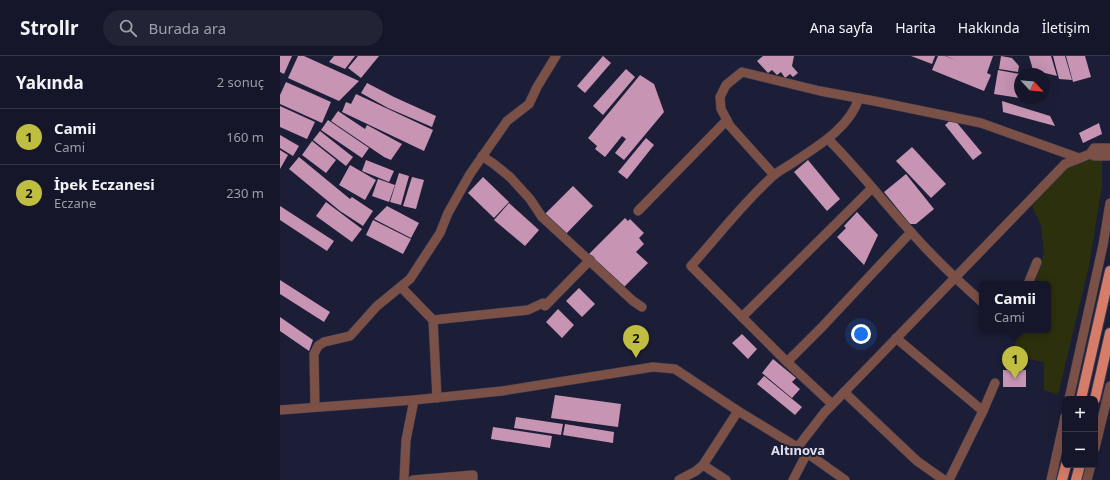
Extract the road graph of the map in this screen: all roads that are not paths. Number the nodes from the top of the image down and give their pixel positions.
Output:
1 (556, 56) edge
2 (859, 98) junction
3 (727, 120) junction
4 (828, 139) junction
5 (1110, 140) edge
6 (1106, 148) edge
7 (1090, 154) junction
8 (482, 156) junction
9 (1110, 156) edge
10 (1079, 158) junction
11 (774, 175) junction
12 (872, 188) junction
13 (1110, 203) edge
14 (638, 211) dead end
15 (911, 232) junction
16 (1107, 242) edge
17 (590, 260) junction
18 (1037, 262) dead end
19 (1110, 271) edge
20 (954, 278) junction
21 (1029, 281) edge
22 (401, 287) junction
23 (979, 299) edge
24 (642, 307) dead end
25 (742, 317) junction
26 (433, 320) junction
27 (1110, 333) edge
28 (896, 338) junction
29 (787, 362) junction
30 (995, 383) dead end
31 (1110, 386) edge
32 (844, 392) junction
33 (1070, 396) edge
34 (1083, 396) edge
35 (1096, 396) edge
36 (437, 398) junction
37 (414, 400) junction
38 (832, 404) junction
39 (316, 407) junction
40 (280, 410) edge
41 (738, 411) junction
42 (983, 411) junction
43 (1062, 430) edge
44 (1098, 436) edge
45 (797, 448) junction
46 (807, 453) junction
47 (703, 465) junction
48 (1065, 468) edge
49 (1079, 468) edge
50 (1090, 468) edge
51 (404, 480) edge
52 (413, 480) edge
53 (473, 480) edge
54 (679, 480) edge
55 (726, 480) edge
56 (793, 480) edge
57 (845, 480) edge
58 (944, 480) edge
59 (949, 480) edge
60 (1050, 480) edge
61 (1062, 480) edge
62 (1076, 480) edge
63 (1087, 480) edge

1 - 8 street
2 - 3 street
2 - 4 street
2 - 10 street
3 - 11 street
3 - 14 street
4 - 11 street
4 - 12 street
5 - 6 street
6 - 7 street
7 - 9 street
7 - 10 street
8 - 17 street
8 - 22 street
10 - 20 street
11 - 25 street
12 - 15 street
12 - 25 street
13 - 16 street
15 - 20 street
15 - 29 street
16 - 33 street
17 - 24 street
17 - 26 street
18 - 21 street
19 - 34 main road
20 - 23 street
20 - 28 street
22 - 26 street
22 - 39 street
25 - 29 street
26 - 36 street
27 - 35 main road
28 - 32 street
28 - 42 street
29 - 38 street
30 - 42 street
31 - 44 street
32 - 38 street
32 - 58 street
36 - 37 street
36 - 41 street
37 - 39 street
37 - 51 street
38 - 45 street
39 - 40 street
41 - 45 street
41 - 47 street
42 - 59 street
43 - 60 street
45 - 46 street
46 - 56 street
46 - 57 street
47 - 54 street
47 - 55 street
48 - 61 main road
49 - 62 main road
50 - 63 street
52 - 53 street

